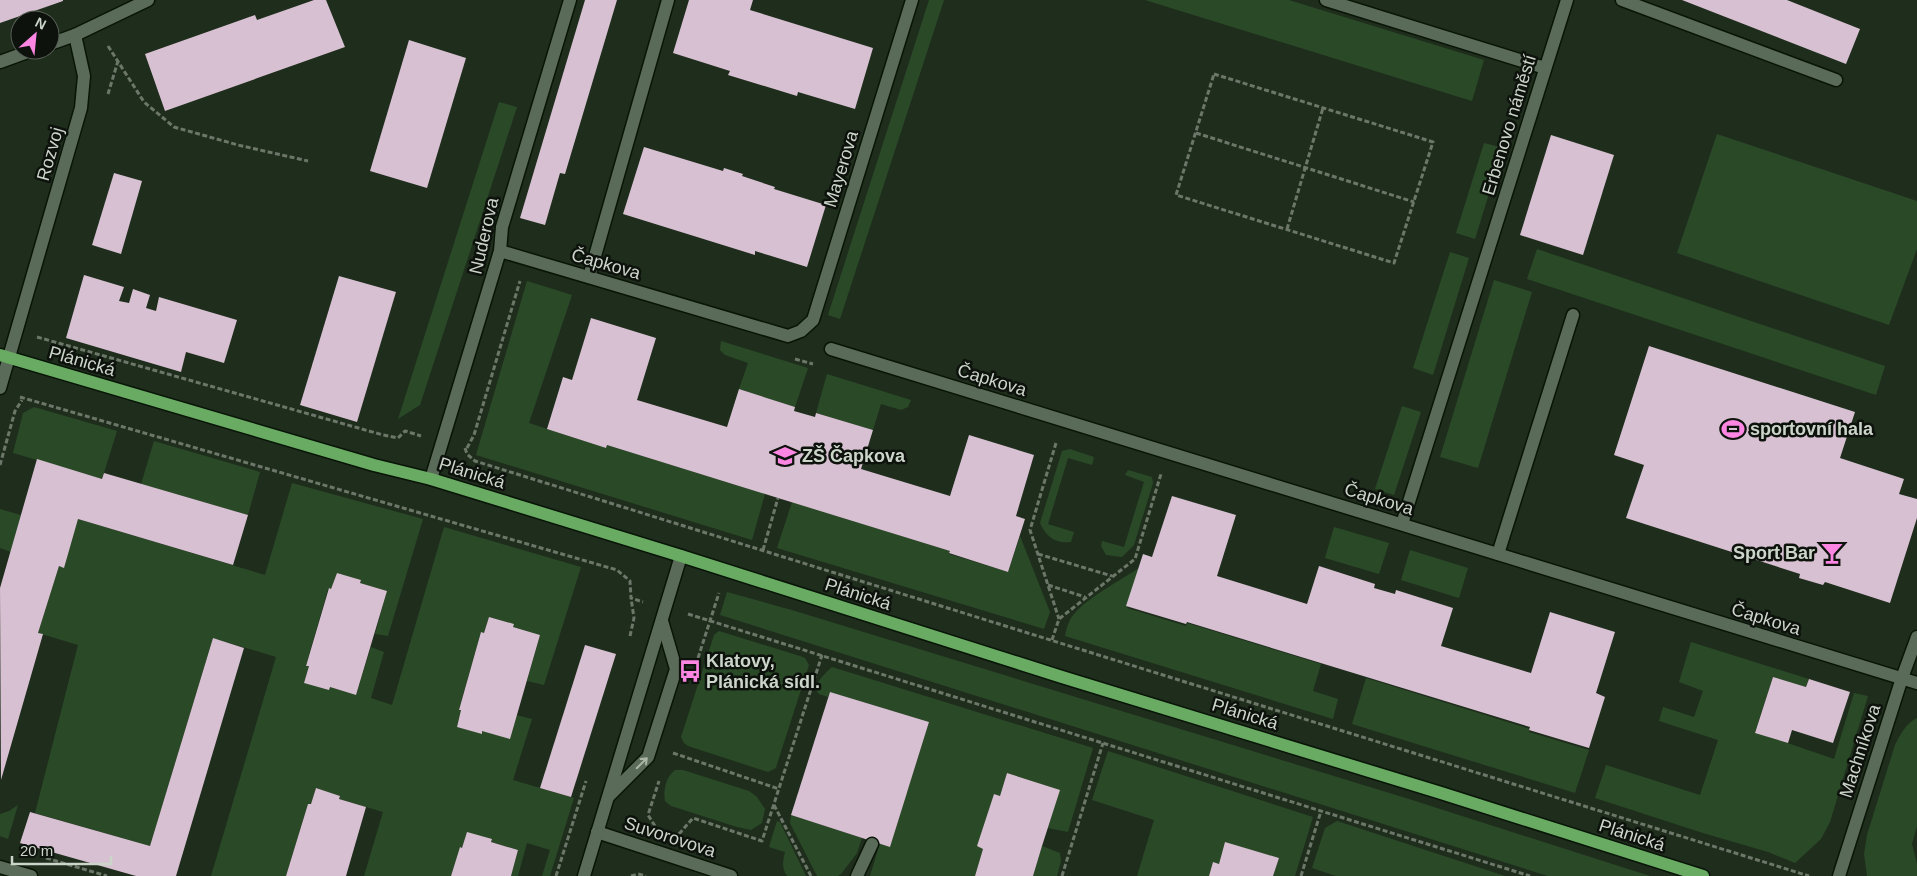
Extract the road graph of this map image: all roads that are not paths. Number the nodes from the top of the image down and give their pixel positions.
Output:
1 (148, 0) edge
2 (570, 0) edge
3 (668, 0) edge
4 (912, 0) edge
5 (1326, 0) edge
6 (1567, 0) edge
7 (1622, 0) edge
8 (75, 35) junction
9 (60, 40) edge
10 (1545, 68) junction
11 (1836, 80) dead end
12 (500, 251) junction
13 (589, 277) junction
14 (1573, 315) dead end
15 (788, 336) joint
16 (831, 349) dead end
17 (4, 357) edge
18 (0, 388) edge
19 (431, 479) junction
20 (1402, 524) junction
21 (1498, 554) junction
22 (681, 556) junction
23 (664, 614) junction
24 (1917, 637) edge
25 (1902, 678) junction
26 (1917, 683) edge
27 (608, 797) junction
28 (597, 832) junction
29 (872, 844) dead end
30 (0, 866) edge
31 (31, 876) edge
32 (584, 876) edge
33 (731, 876) edge
34 (857, 876) edge
35 (1703, 876) edge
36 (1839, 876) edge

1 - 8 street
2 - 12 street, Nuderova
3 - 13 street
4 - 15 street, Mayerova
5 - 10 street
6 - 10 street, Erbenovo náměstí
7 - 11 street
8 - 9 street
8 - 17 street, Rozvoj
10 - 20 street, Erbenovo náměstí
12 - 13 street, Čapkova
12 - 19 street, Nuderova
13 - 15 street, Čapkova
14 - 21 street
16 - 20 street, Čapkova
17 - 18 street, Rozvoj
17 - 19 main road, Plánická
19 - 22 main road, Plánická
20 - 21 street, Čapkova
21 - 25 street, Čapkova
22 - 23 street
22 - 35 main road, Plánická
23 - 27 street
27 -> 23 street
24 - 25 street, Machníkova
25 - 26 street, Čapkova
25 - 36 street, Machníkova
27 - 28 street
28 - 32 street
28 - 33 street, Suvorovova
29 - 34 street
30 - 31 street

